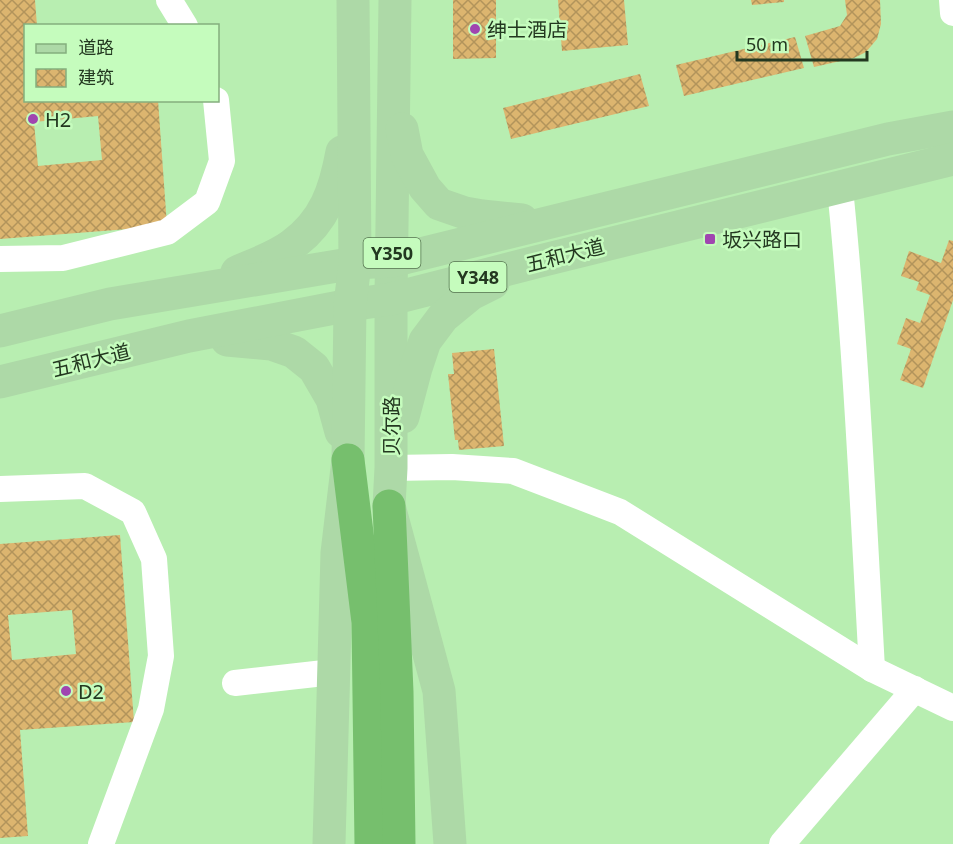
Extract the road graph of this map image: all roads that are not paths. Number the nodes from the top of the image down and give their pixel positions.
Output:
1 (169, 0) edge
2 (353, 0) edge
3 (395, 0) edge
4 (952, 0) edge
5 (953, 13) edge
6 (183, 24) edge
7 (353, 76) junction
8 (394, 87) junction
9 (216, 102) edge
10 (953, 127) edge
11 (953, 159) edge
12 (840, 188) junction
13 (548, 222) junction
14 (0, 259) edge
15 (392, 261) junction
16 (536, 262) junction
17 (355, 263) junction
18 (199, 289) junction
19 (392, 299) junction
20 (350, 305) junction
21 (0, 331) edge
22 (189, 336) junction
23 (0, 382) edge
24 (348, 460) junction
25 (392, 468) junction
26 (0, 489) edge
27 (389, 506) junction
28 (872, 669) junction
29 (333, 672) junction
30 (235, 683) dead end
31 (915, 689) junction
32 (953, 708) edge
33 (371, 833) edge
34 (101, 844) edge
35 (329, 844) edge
36 (399, 844) edge
37 (450, 844) edge
38 (782, 844) edge

1 - 6 street
2 - 7 main road, Y350
3 - 8 main road, 贝尔路 / Y350
4 - 5 street
7 - 17 main road, Y350
7 - 18 main road
8 - 13 main road
8 - 15 main road, 贝尔路 / Y350
9 - 14 street
10 - 13 main road, 五和大道 / Y348
11 - 12 main road, 五和大道 / Y348
12 - 16 main road, 五和大道 / Y348
12 - 28 street
13 - 15 main road, 五和大道 / Y348
15 - 17 main road, 五和大道 / Y348
15 - 19 main road, 贝尔路 / Y350
16 - 19 main road, 五和大道 / Y348
16 - 25 main road
17 - 18 main road, 五和大道 / Y348
17 - 20 main road, Y350
18 - 21 main road, 五和大道 / Y348
19 - 20 main road, 五和大道 / Y348
19 - 25 main road, 贝尔路 / Y350
20 - 22 main road, 五和大道 / Y348
20 - 24 main road, Y350
22 - 23 main road, 五和大道 / Y348
22 - 24 main road
24 - 29 main road, Y350
24 - 33 highway
25 - 27 main road, 贝尔路 / Y350
25 - 28 street
26 - 34 street
27 - 36 highway
27 - 37 main road, 贝尔路 / Y350
28 - 31 street
29 - 30 street
29 - 35 main road, Y350
31 - 32 street
31 - 38 street

